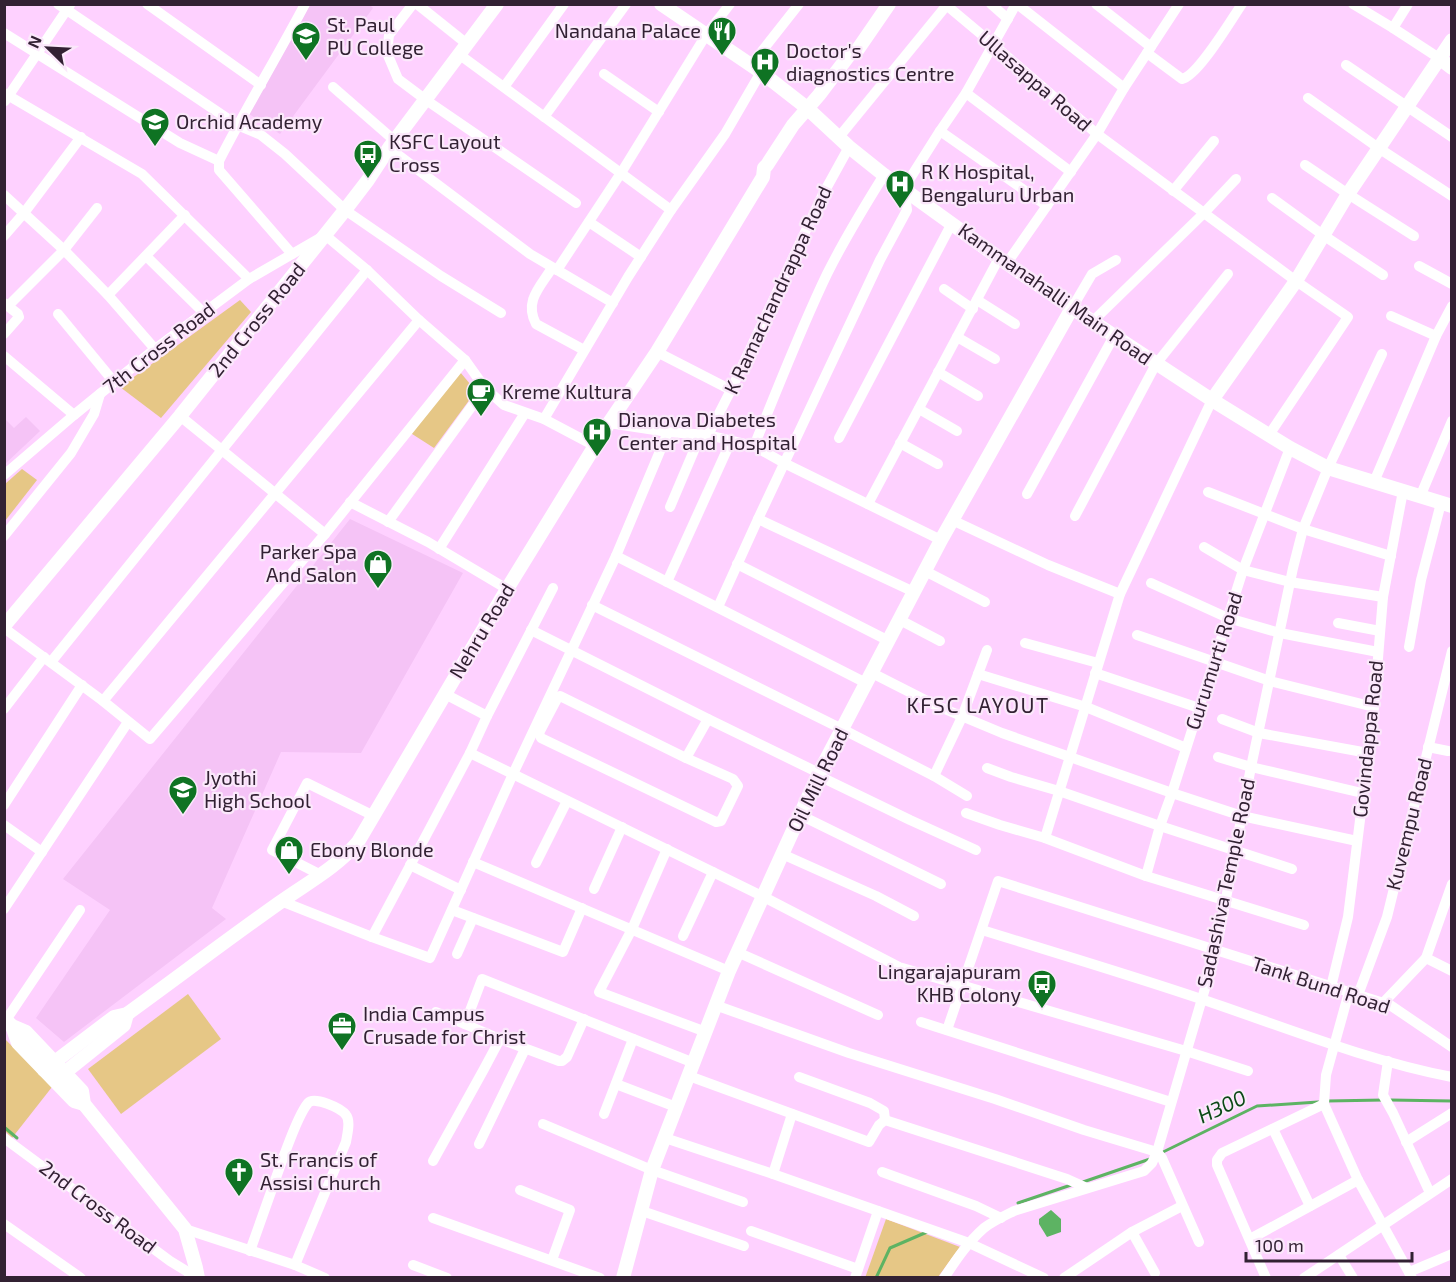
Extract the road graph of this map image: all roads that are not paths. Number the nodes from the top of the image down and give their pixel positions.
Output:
1 (147, 4) edge
2 (305, 4) edge
3 (415, 4) edge
4 (496, 4) edge
5 (564, 4) edge
6 (626, 4) edge
7 (730, 4) edge
8 (799, 4) edge
9 (889, 4) edge
10 (991, 4) edge
11 (1016, 4) edge
12 (1096, 4) edge
13 (1179, 4) edge
14 (1242, 4) edge
15 (1353, 4) edge
16 (1408, 4) edge
17 (663, 5) edge
18 (945, 5) edge
19 (65, 6) edge
20 (1008, 20) junction
21 (1393, 28) junction
22 (4, 33) edge
23 (706, 35) junction
24 (1452, 40) edge
25 (994, 45) junction
26 (464, 50) junction
27 (1149, 50) junction
28 (38, 52) junction
29 (1439, 58) junction
30 (1346, 64) dead end
31 (756, 68) junction
32 (1452, 68) edge
33 (604, 74) dead end
34 (261, 86) junction
35 (333, 87) dead end
36 (504, 87) junction
37 (1124, 88) junction
38 (966, 93) junction
39 (6, 97) edge
40 (1308, 98) dead end
41 (426, 100) junction
42 (1407, 107) junction
43 (811, 111) junction
44 (659, 112) junction
45 (544, 117) junction
46 (237, 125) junction
47 (940, 131) junction
48 (1097, 134) junction
49 (81, 137) junction
50 (1452, 137) edge
51 (1214, 141) dead end
52 (844, 142) junction
53 (392, 144) junction
54 (1380, 149) junction
55 (219, 161) junction
56 (1305, 165) dead end
57 (1071, 172) junction
58 (621, 173) junction
59 (884, 175) junction
60 (1236, 179) dead end
61 (904, 188) junction
62 (1173, 191) junction
63 (4, 195) edge
64 (1348, 195) junction
65 (1452, 196) edge
66 (1272, 198) dead end
67 (576, 203) dead end
68 (1047, 206) junction
69 (97, 208) dead end
70 (345, 210) junction
71 (671, 210) junction
72 (24, 213) junction
73 (1203, 214) junction
74 (185, 215) junction
75 (589, 222) junction
76 (952, 223) junction
77 (325, 235) junction
78 (4, 236) edge
79 (1323, 236) junction
80 (1414, 236) dead end
81 (64, 250) junction
82 (292, 254) junction
83 (146, 256) junction
84 (641, 257) junction
85 (1116, 260) dead end
86 (1003, 261) junction
87 (1419, 266) dead end
88 (554, 269) junction
89 (367, 270) junction
90 (1228, 273) dead end
91 (1383, 275) dead end
92 (249, 279) junction
93 (1296, 281) junction
94 (1452, 284) edge
95 (944, 289) dead end
96 (108, 295) junction
97 (613, 303) junction
98 (6, 304) edge
99 (975, 304) junction
100 (1452, 306) edge
101 (1072, 308) junction
102 (204, 313) junction
103 (501, 313) dead end
104 (58, 314) dead end
105 (1391, 316) dead end
106 (419, 320) junction
107 (1092, 322) junction
108 (1015, 324) dead end
109 (4, 334) edge
110 (1114, 336) junction
111 (1436, 336) junction
112 (957, 337) junction
113 (155, 349) junction
114 (584, 350) junction
115 (657, 352) junction
116 (1382, 354) dead end
117 (4, 356) edge
118 (995, 359) dead end
119 (465, 360) junction
120 (1156, 364) junction
121 (938, 372) junction
122 (114, 382) junction
123 (485, 388) junction
124 (731, 390) junction
125 (100, 394) junction
126 (978, 396) dead end
127 (1212, 400) junction
128 (919, 409) junction
129 (525, 413) junction
130 (74, 416) junction
131 (180, 416) junction
132 (544, 419) junction
133 (1452, 421) edge
134 (609, 423) junction
135 (957, 431) dead end
136 (668, 432) junction
137 (705, 434) junction
138 (1269, 435) junction
139 (839, 438) dead end
140 (731, 441) junction
141 (900, 443) junction
142 (595, 446) junction
143 (754, 446) junction
144 (1290, 447) junction
145 (223, 450) junction
146 (784, 463) junction
147 (938, 464) dead end
148 (1328, 468) junction
149 (4, 475) edge
150 (1374, 482) junction
151 (1403, 491) junction
152 (1208, 492) dead end
153 (276, 494) junction
154 (1026, 494) dead end
155 (1420, 497) junction
156 (350, 502) junction
157 (868, 504) junction
158 (1446, 505) edge
159 (670, 507) dead end
160 (1264, 513) junction
161 (1076, 516) dead end
162 (758, 519) junction
163 (952, 520) junction
164 (388, 522) junction
165 (1303, 529) junction
166 (325, 534) junction
167 (4, 536) edge
168 (941, 540) junction
169 (1204, 547) dead end
170 (439, 549) junction
171 (616, 556) junction
172 (1391, 556) junction
173 (737, 564) junction
174 (1243, 570) junction
175 (925, 571) junction
176 (667, 582) junction
177 (1290, 582) junction
178 (1151, 583) dead end
179 (553, 588) dead end
180 (507, 589) junction
181 (914, 592) junction
182 (1120, 594) junction
183 (1383, 597) junction
184 (985, 602) dead end
185 (592, 605) junction
186 (718, 607) junction
187 (1228, 618) junction
188 (900, 620) junction
189 (1338, 623) dead end
190 (4, 627) edge
191 (531, 630) junction
192 (1380, 631) junction
193 (1280, 633) junction
194 (1137, 635) dead end
195 (889, 640) junction
196 (940, 641) dead end
197 (1025, 643) dead end
198 (1409, 646) dead end
199 (571, 650) junction
200 (987, 650) dead end
201 (1452, 651) edge
202 (1378, 652) junction
203 (47, 660) junction
204 (1214, 662) junction
205 (1096, 668) junction
206 (978, 674) junction
207 (869, 678) junction
208 (1270, 681) junction
209 (82, 685) junction
210 (445, 694) junction
211 (103, 701) junction
212 (1374, 706) junction
213 (1086, 707) junction
214 (1199, 708) junction
215 (4, 709) edge
216 (487, 716) junction
217 (963, 717) junction
218 (708, 719) junction
219 (1221, 719) dead end
220 (128, 722) junction
221 (842, 729) junction
222 (1259, 733) junction
223 (1428, 747) junction
224 (1186, 748) junction
225 (1448, 751) dead end
226 (470, 753) junction
227 (1368, 753) junction
228 (1071, 757) junction
229 (686, 758) junction
230 (1218, 758) dead end
231 (1251, 767) junction
232 (987, 768) dead end
233 (513, 774) junction
234 (819, 774) junction
235 (934, 776) junction
236 (1059, 791) junction
237 (1362, 793) junction
238 (1172, 794) junction
239 (967, 795) dead end
240 (567, 801) junction
241 (4, 806) edge
242 (966, 813) dead end
243 (800, 814) junction
244 (374, 816) junction
245 (1242, 816) junction
246 (4, 825) edge
247 (1160, 826) junction
248 (622, 828) junction
249 (1045, 838) junction
250 (1357, 841) junction
251 (667, 849) junction
252 (976, 850) dead end
253 (1235, 851) junction
254 (42, 852) junction
255 (782, 854) junction
256 (473, 862) junction
257 (536, 863) dead end
258 (410, 866) junction
259 (1292, 869) dead end
260 (713, 872) junction
261 (321, 875) junction
262 (1146, 876) junction
263 (941, 884) dead end
264 (1452, 884) edge
265 (594, 889) dead end
266 (461, 890) junction
267 (762, 896) junction
268 (281, 901) junction
269 (1226, 901) junction
270 (582, 908) junction
271 (4, 909) edge
272 (80, 910) dead end
273 (452, 910) junction
274 (914, 916) dead end
275 (473, 918) junction
276 (1304, 925) dead end
277 (632, 929) junction
278 (982, 930) junction
279 (682, 936) dead end
280 (372, 937) junction
281 (1216, 951) junction
282 (737, 952) junction
283 (457, 954) dead end
284 (1426, 958) junction
285 (729, 970) junction
286 (1452, 971) edge
287 (963, 986) junction
288 (1331, 987) junction
289 (1354, 994) junction
290 (1201, 999) junction
291 (1383, 1003) junction
292 (715, 1005) junction
293 (436, 1012) dead end
294 (878, 1015) dead end
295 (584, 1019) junction
296 (8, 1022) edge
297 (921, 1022) dead end
298 (465, 1024) junction
299 (947, 1030) junction
300 (705, 1032) junction
301 (500, 1039) junction
302 (633, 1039) junction
303 (1333, 1045) junction
304 (1452, 1047) edge
305 (525, 1048) junction
306 (1186, 1051) junction
307 (1388, 1061) junction
308 (694, 1062) junction
309 (54, 1071) junction
310 (1248, 1071) dead end
311 (688, 1076) junction
312 (799, 1077) dead end
313 (1452, 1077) edge
314 (615, 1084) junction
315 (1324, 1101) junction
316 (1171, 1102) junction
317 (676, 1107) junction
318 (604, 1113) dead end
319 (1452, 1113) edge
320 (792, 1114) junction
321 (885, 1120) junction
322 (543, 1124) dead end
323 (1273, 1129) junction
324 (4, 1138) edge
325 (665, 1138) junction
326 (1406, 1142) junction
327 (479, 1144) dead end
328 (1157, 1156) junction
329 (433, 1161) dead end
330 (652, 1170) junction
331 (882, 1172) dead end
332 (773, 1174) junction
333 (1452, 1179) edge
334 (1358, 1180) junction
335 (1083, 1187) junction
336 (520, 1190) dead end
337 (1430, 1193) junction
338 (743, 1202) dead end
339 (1182, 1206) junction
340 (1310, 1206) junction
341 (642, 1211) junction
342 (878, 1211) junction
343 (434, 1218) dead end
344 (1001, 1218) junction
345 (4, 1224) edge
346 (1383, 1225) junction
347 (185, 1229) junction
348 (751, 1231) dead end
349 (1131, 1232) junction
350 (1250, 1239) junction
351 (1199, 1242) dead end
352 (969, 1243) junction
353 (744, 1246) dead end
354 (250, 1251) junction
355 (1452, 1254) edge
356 (1339, 1255) junction
357 (552, 1260) junction
358 (295, 1265) junction
359 (413, 1265) dead end
360 (857, 1273) edge
361 (1155, 1273) dead end
362 (1411, 1275) edge
363 (193, 1276) edge
364 (81, 1278) edge
365 (325, 1278) edge
366 (447, 1278) edge
367 (600, 1278) edge
368 (623, 1278) edge
369 (944, 1278) edge
370 (1044, 1278) edge
371 (1064, 1278) edge
372 (1266, 1278) edge
373 (1304, 1278) edge
374 (1353, 1278) edge

1 - 34 street
2 - 34 street
3 - 26 street
3 - 41 street
4 - 26 street, 2nd Cross Road
5 - 36 street
6 - 45 street
7 - 23 street
8 - 31 street
9 - 43 street, Nehru Road
10 - 20 street
11 - 20 street
11 - 37 street
12 - 27 street
13 - 27 street
14 - 27 street
15 - 21 street
16 - 21 street
17 - 23 street, Kammanahalli Main Road
18 - 25 street, Ullasappa Road
18 - 52 street, K Ramachandrappa Road
19 - 28 street
19 - 46 street
20 - 25 street
21 - 29 street
22 - 28 street
23 - 31 street, Kammanahalli Main Road
23 - 44 street
24 - 29 street
25 - 38 street
25 - 48 street, Ullasappa Road
26 - 36 street
26 - 41 street, 2nd Cross Road
27 - 37 street
28 - 39 street
28 - 55 street
29 - 32 street
29 - 42 street
30 - 42 street
31 - 43 street, Kammanahalli Main Road
31 - 71 street
33 - 44 street
34 - 46 street
35 - 53 street
36 - 45 street
37 - 48 street
38 - 47 street
38 - 57 street
39 - 49 street
40 - 54 street
41 - 53 street, 2nd Cross Road
41 - 67 street
42 - 50 street
42 - 54 street
43 - 52 street, Kammanahalli Main Road
43 - 115 street, Nehru Road
44 - 58 street
45 - 58 street
46 - 55 street
46 - 70 street
47 - 61 street
47 - 68 street
48 - 57 street
48 - 62 street, Ullasappa Road
49 - 72 street
49 - 74 street
51 - 62 street
52 - 59 street, Kammanahalli Main Road
52 - 124 street, K Ramachandrappa Road
53 - 70 street, 2nd Cross Road
53 - 88 street
54 - 64 street
54 - 65 street
55 - 82 street
56 - 64 street
57 - 68 street
58 - 71 street
58 - 75 street
59 - 61 street, Kammanahalli Main Road
59 - 143 street
60 - 73 street
61 - 76 street, Kammanahalli Main Road
61 - 146 street
62 - 73 street, Ullasappa Road
63 - 72 street
64 - 79 street
64 - 80 street
66 - 79 street
68 - 86 street
69 - 81 street
70 - 77 street, 2nd Cross Road
70 - 103 street
71 - 84 street
72 - 78 street
72 - 81 street
73 - 93 street, Ullasappa Road
73 - 107 street
74 - 83 street
74 - 92 street
75 - 84 street
75 - 88 street
76 - 86 street, Kammanahalli Main Road
76 - 139 street
77 - 82 street, 7th Cross Road
77 - 89 street
77 - 131 street, 2nd Cross Road
79 - 91 street
79 - 93 street
81 - 96 street
81 - 98 street
82 - 92 street, 7th Cross Road
83 - 96 street
83 - 102 street
84 - 97 street
85 - 101 street
86 - 99 street
86 - 101 street, Kammanahalli Main Road
87 - 94 street
88 - 97 street
88 - 114 street
89 - 106 street
89 - 145 street
90 - 120 street
92 - 102 street, 7th Cross Road
93 - 127 street
93 - 138 street, Ullasappa Road
95 - 99 street
96 - 113 street
97 - 114 street
98 - 109 street
99 - 108 street
99 - 112 street
100 - 111 street
101 - 107 street, Kammanahalli Main Road
101 - 163 street, Oil Mill Road
102 - 113 street, 7th Cross Road
104 - 122 street
105 - 111 street
106 - 119 street
106 - 153 street
107 - 110 street, Kammanahalli Main Road
110 - 120 street, Kammanahalli Main Road
110 - 154 street
111 - 150 street
112 - 118 street
112 - 121 street
113 - 122 street, 7th Cross Road
114 - 132 street
115 - 124 street
115 - 134 street, Nehru Road
116 - 148 street, Sadashiva Temple Road
117 - 130 street
119 - 123 street
119 - 156 street
120 - 127 street, Kammanahalli Main Road
120 - 161 street
121 - 126 street
121 - 128 street
122 - 125 street, 7th Cross Road
123 - 129 street
123 - 164 street
124 - 137 street, K Ramachandrappa Road
125 - 130 street, 7th Cross Road
125 - 167 street
127 - 138 street, Kammanahalli Main Road
127 - 182 street
128 - 135 street
128 - 141 street
129 - 132 street
129 - 170 street
130 - 149 street, 7th Cross Road
131 - 145 street
131 - 190 street, 2nd Cross Road
132 - 142 street
133 - 155 street
134 - 136 street
134 - 142 street, Nehru Road
136 - 137 street
136 - 171 street
137 - 140 street
137 - 159 street, K Ramachandrappa Road
138 - 144 street, Kammanahalli Main Road
140 - 143 street
140 - 176 street
141 - 147 street
141 - 157 street
142 - 180 street, Nehru Road
143 - 146 street
144 - 148 street, Kammanahalli Main Road
144 - 160 street, Gurumurti Road
145 - 153 street
145 - 203 street
146 - 157 street
146 - 162 street
148 - 150 street, Kammanahalli Main Road
148 - 165 street, Sadashiva Temple Road
150 - 151 street, Kammanahalli Main Road
151 - 155 street, Kammanahalli Main Road
151 - 172 street, Govindappa Road
152 - 160 street
153 - 166 street
153 - 211 street
155 - 158 street, Kammanahalli Main Road
156 - 164 street
156 - 166 street
157 - 168 street
158 - 198 street
160 - 165 street
160 - 174 street, Gurumurti Road
162 - 173 street
162 - 181 street
163 - 168 street, Oil Mill Road
163 - 182 street
164 - 170 street
165 - 172 street
165 - 177 street, Sadashiva Temple Road
166 - 220 street
168 - 175 street, Oil Mill Road
169 - 174 street
170 - 180 street
171 - 176 street
171 - 185 street
172 - 183 street, Govindappa Road
173 - 186 street
173 - 195 street
174 - 177 street
174 - 187 street, Gurumurti Road
175 - 181 street, Oil Mill Road
175 - 184 street
176 - 186 street
177 - 183 street
177 - 193 street, Sadashiva Temple Road
178 - 187 street
179 - 191 street
180 - 210 street, Nehru Road
181 - 188 street, Oil Mill Road
182 - 205 street
183 - 192 street, Govindappa Road
185 - 199 street
185 - 221 street
186 - 207 street
187 - 193 street
187 - 204 street, Gurumurti Road
188 - 195 street, Oil Mill Road
188 - 196 street
189 - 192 street
190 - 203 street
191 - 199 street
191 - 216 street
192 - 202 street, Govindappa Road
193 - 202 street
193 - 208 street, Sadashiva Temple Road
194 - 204 street
195 - 207 street, Oil Mill Road
197 - 205 street
199 - 218 street
199 - 233 street
200 - 206 street
201 - 223 street, Kuvempu Road
202 - 212 street, Govindappa Road
203 - 209 street
203 - 215 street
204 - 208 street
204 - 214 street, Gurumurti Road
205 - 213 street
205 - 214 street
206 - 213 street
206 - 217 street
207 - 217 street
207 - 221 street, Oil Mill Road
208 - 212 street
208 - 222 street, Sadashiva Temple Road
209 - 211 street
209 - 241 street
210 - 216 street
210 - 244 street, Nehru Road
211 - 220 street
212 - 227 street, Govindappa Road
213 - 224 street
213 - 228 street
214 - 224 street, Gurumurti Road
216 - 226 street
217 - 228 street
217 - 235 street
218 - 229 street
218 - 234 street
219 - 222 street
220 - 254 street
221 - 234 street, Oil Mill Road
221 - 235 street
222 - 227 street
222 - 231 street, Sadashiva Temple Road
223 - 225 street
223 - 289 street, Kuvempu Road
224 - 238 street, Gurumurti Road
226 - 233 street
226 - 258 street
227 - 237 street, Govindappa Road
228 - 236 street
228 - 238 street
229 - 229 street
230 - 231 street
231 - 237 street
231 - 245 street, Sadashiva Temple Road
232 - 236 street
233 - 240 street
233 - 256 street
234 - 243 street, Oil Mill Road
234 - 252 street
235 - 239 street
236 - 247 street
236 - 249 street
237 - 250 street, Govindappa Road
238 - 245 street
238 - 247 street, Gurumurti Road
240 - 248 street
240 - 257 street
242 - 249 street
243 - 255 street, Oil Mill Road
243 - 263 street
244 - 261 street, Nehru Road
244 - 261 street
245 - 250 street
245 - 253 street, Sadashiva Temple Road
246 - 254 street
247 - 253 street
247 - 262 street, Gurumurti Road
248 - 251 street
248 - 265 street
249 - 262 street
250 - 288 street, Govindappa Road
251 - 260 street
251 - 277 street
253 - 259 street
253 - 269 street, Sadashiva Temple Road
254 - 271 street
255 - 267 street, Oil Mill Road
255 - 274 street
256 - 266 street
256 - 270 street
258 - 266 street
258 - 280 street
260 - 267 street
260 - 279 street
261 - 268 street, Nehru Road
262 - 269 street
264 - 284 street
266 - 273 street
267 - 282 street, Oil Mill Road
267 - 287 street
268 - 280 street
268 - 309 street, Nehru Road
269 - 276 street
269 - 281 street, Sadashiva Temple Road
270 - 275 street
270 - 277 street
272 - 296 street
273 - 275 street
273 - 280 street
275 - 283 street
277 - 285 street
277 - 300 street
278 - 281 street, Tank Bund Road
278 - 287 street
278 - 290 street
281 - 288 street, Tank Bund Road
281 - 290 street, Sadashiva Temple Road
282 - 285 street, Oil Mill Road
282 - 294 street
284 - 286 street
284 - 291 street
285 - 292 street, Oil Mill Road
287 - 299 street
287 - 306 street
288 - 289 street, Tank Bund Road
289 - 291 street, Tank Bund Road
289 - 303 street, Kuvempu Road
290 - 303 street
290 - 306 street, Sadashiva Temple Road
291 - 304 street, Tank Bund Road
292 - 300 street, Oil Mill Road
292 - 328 street
293 - 298 street
295 - 298 street
295 - 302 street
295 - 305 street
296 - 309 street
297 - 299 street
298 - 301 street
299 - 316 street
300 - 308 street, Oil Mill Road
301 - 305 street
301 - 329 street
302 - 308 street
302 - 314 street
303 - 307 street
303 - 315 street, Kuvempu Road
305 - 327 street
306 - 310 street
306 - 316 street, Sadashiva Temple Road
307 - 313 street
307 - 326 street
308 - 311 street, Oil Mill Road
309 - 347 street
311 - 317 street, Oil Mill Road
311 - 320 street
312 - 321 street
314 - 317 street
314 - 318 street
315 - 323 street
315 - 334 street
316 - 328 street, Sadashiva Temple Road
317 - 325 street, Oil Mill Road
319 - 326 street
320 - 321 street
320 - 332 street
321 - 335 street
322 - 330 street
323 - 340 street
323 - 350 street
324 - 363 street, 2nd Cross Road
325 - 330 street, Oil Mill Road
325 - 332 street
326 - 337 street
328 - 335 street
328 - 339 street
330 - 338 street
330 - 341 street, Oil Mill Road
331 - 344 street
332 - 342 street
333 - 337 street
334 - 340 street
334 - 346 street
335 - 344 street
336 - 357 street
337 - 346 street
339 - 349 street
339 - 351 street
340 - 350 street
341 - 353 street
341 - 368 street, Oil Mill Road
342 - 352 street
342 - 360 street
343 - 357 street
344 - 352 street
345 - 364 street
346 - 356 street
346 - 362 street
347 - 354 street
347 - 363 street
348 - 360 street
349 - 361 street
349 - 371 street
350 - 372 street
352 - 369 street
352 - 370 street
354 - 358 street
354 - 358 street
355 - 362 street
356 - 373 street
356 - 374 street
357 - 367 street
358 - 365 street
359 - 366 street

